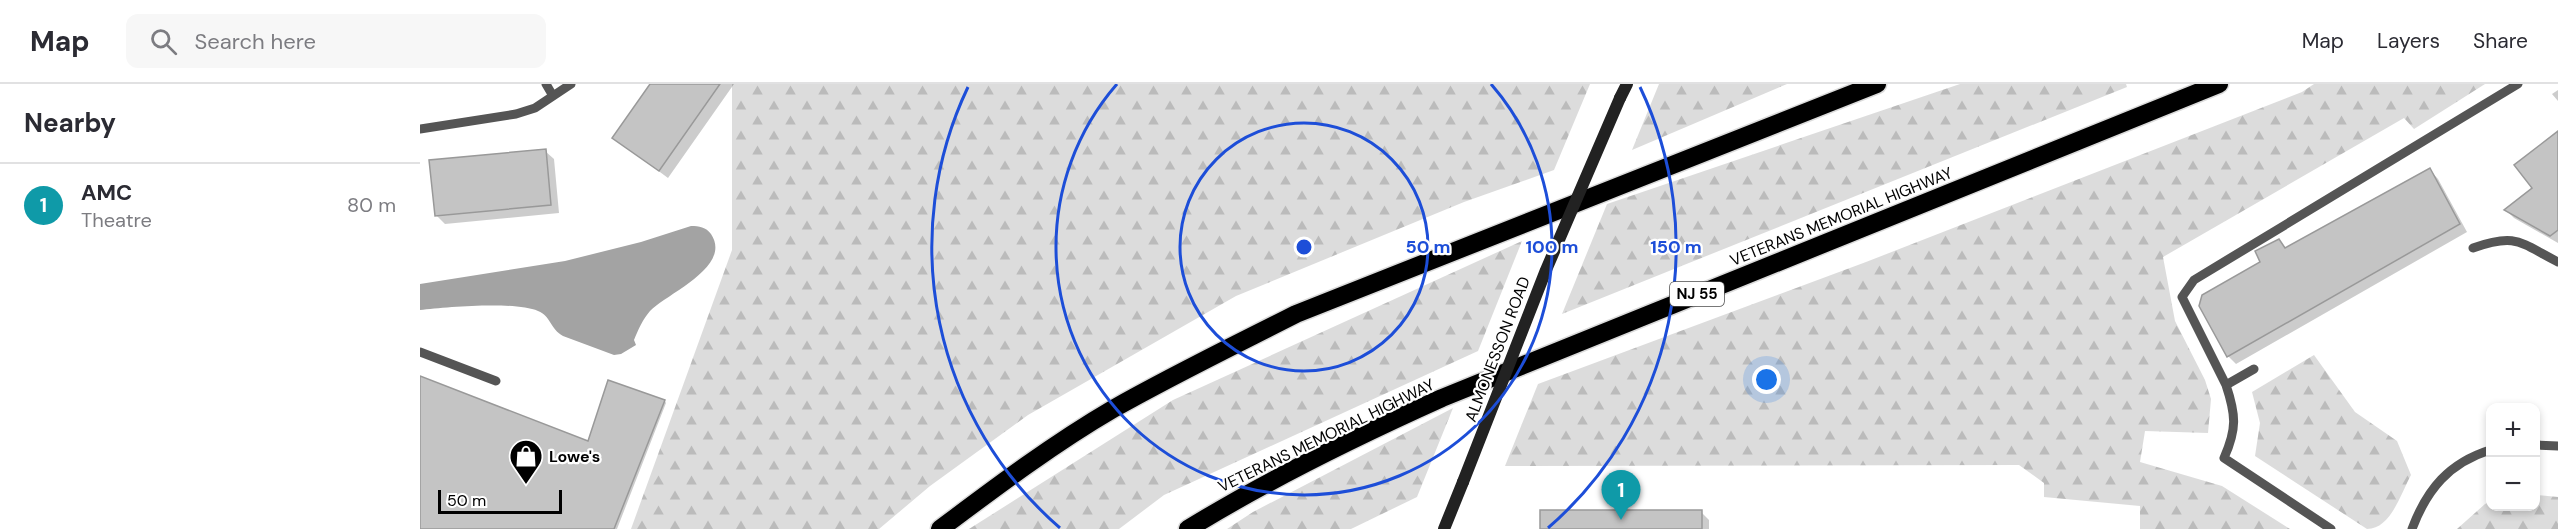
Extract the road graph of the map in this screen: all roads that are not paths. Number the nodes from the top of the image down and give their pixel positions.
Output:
1 (546, 84) edge
2 (571, 84) edge
3 (1627, 84) edge
4 (1877, 84) edge
5 (2219, 84) edge
6 (2518, 84) edge
7 (553, 96) junction
8 (420, 129) edge
9 (2473, 248) dead end
10 (2558, 262) edge
11 (420, 352) edge
12 (2254, 369) dead end
13 (496, 381) dead end
14 (2226, 385) junction
15 (2540, 445) edge
16 (2558, 445) edge
17 (2486, 451) edge
18 (940, 529) edge
19 (1188, 529) edge
20 (1444, 529) edge
21 (2331, 529) edge
22 (2412, 529) edge

1 - 7 lane
2 - 7 lane
3 - 20 main road, ALMONESSON ROAD, bridge
4 - 18 highway
5 - 19 highway, VETERANS MEMORIAL HIGHWAY / NJ 55
6 - 14 lane
7 - 8 lane
9 - 10 lane
11 - 13 lane
12 - 14 lane
14 - 21 lane
15 - 16 lane
17 - 22 lane

